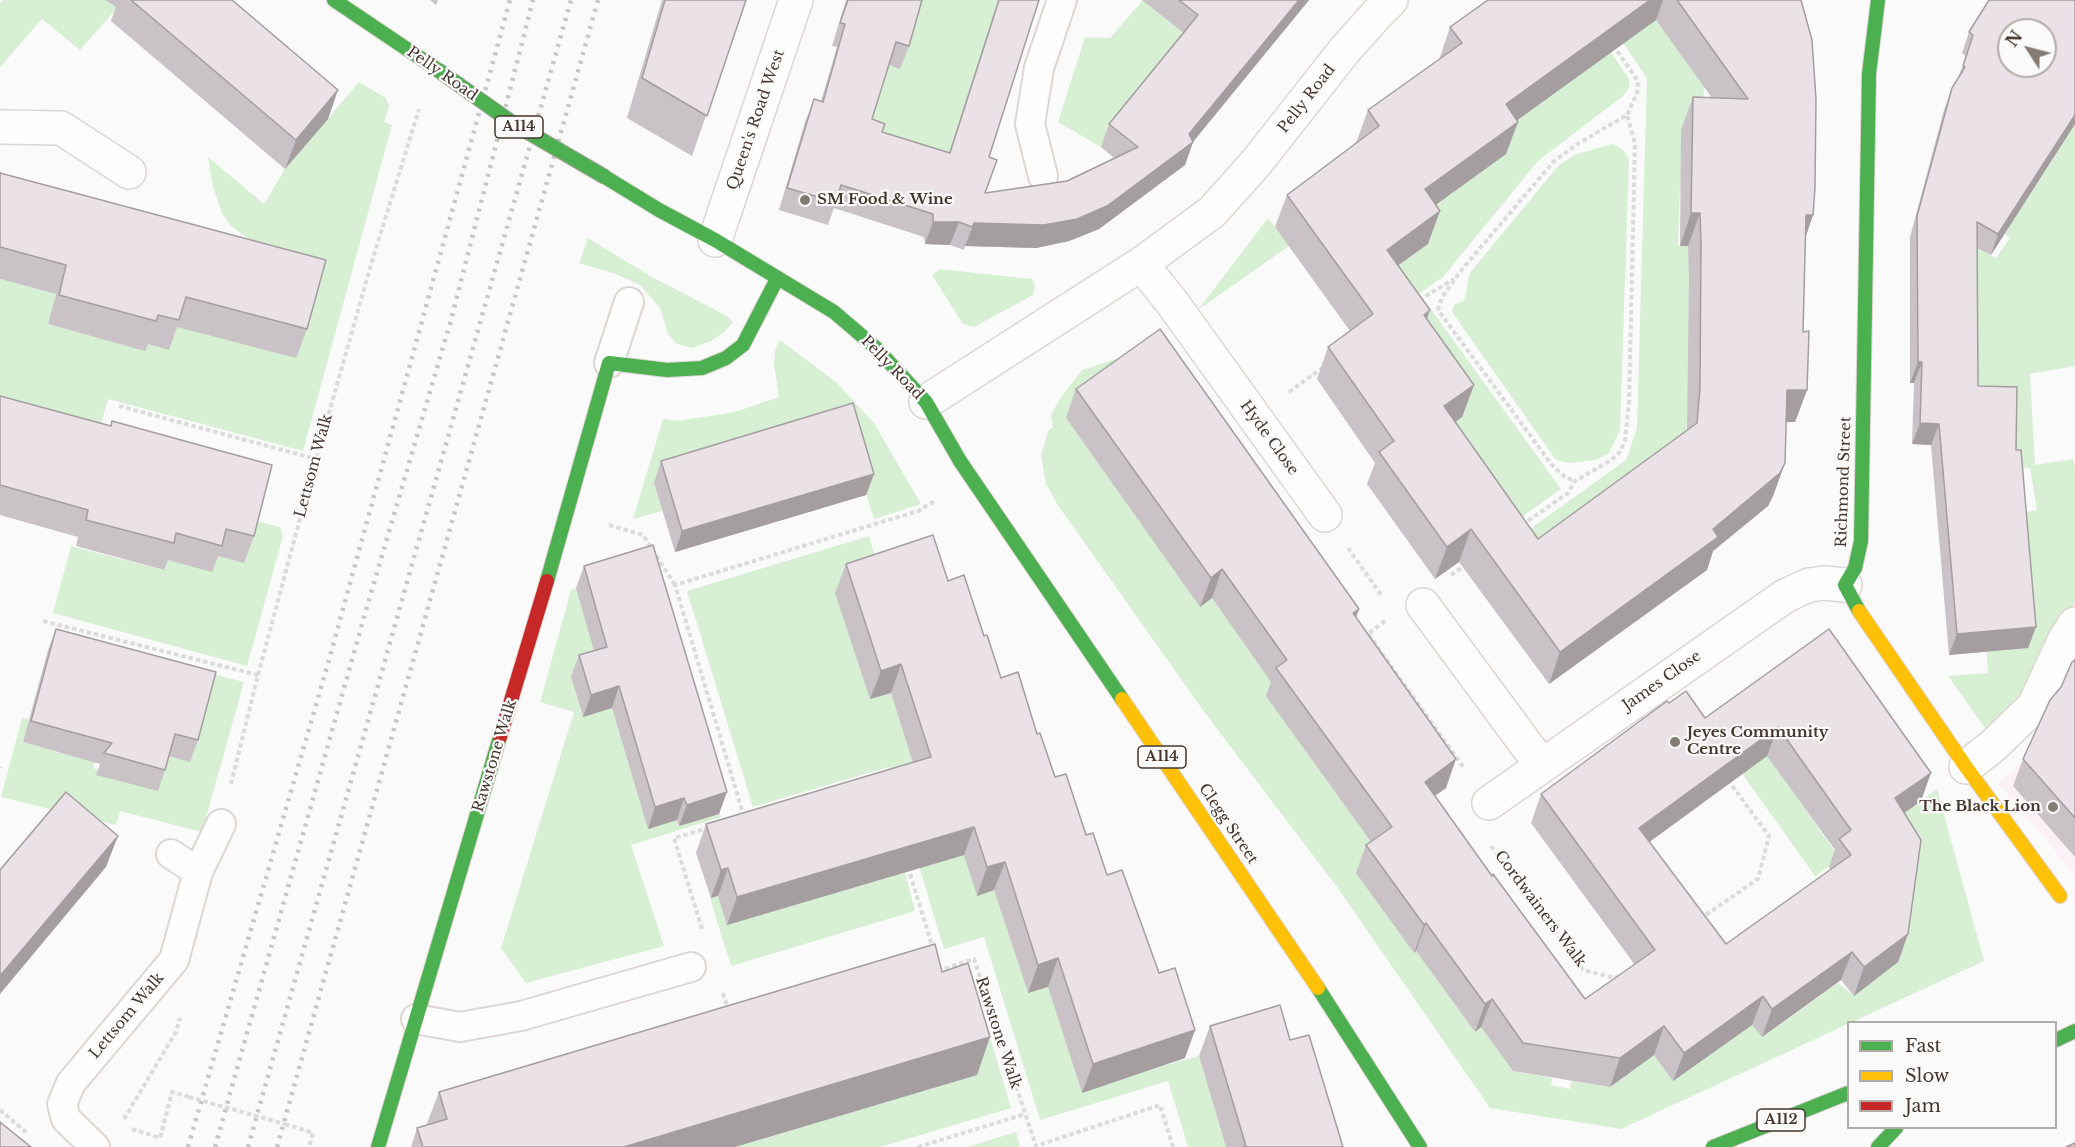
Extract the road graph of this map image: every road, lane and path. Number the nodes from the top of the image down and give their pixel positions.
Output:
1 (334, 0) edge
2 (796, 0) edge
3 (1062, 0) edge
4 (1391, 0) edge
5 (1878, 0) edge
6 (1606, 36) edge
7 (418, 111) dead end
8 (1627, 115) junction
9 (0, 128) edge
10 (129, 172) dead end
11 (1043, 176) dead end
12 (715, 240) junction
13 (1142, 264) junction
14 (1455, 278) junction
15 (777, 279) junction
16 (629, 302) dead end
17 (1412, 304) edge
18 (1330, 362) edge
19 (609, 363) junction
20 (926, 402) junction
21 (118, 406) dead end
22 (1254, 417) junction
23 (316, 459) junction
24 (1575, 481) junction
25 (933, 502) dead end
26 (567, 513) junction
27 (1325, 515) joint
28 (1513, 532) edge
29 (1476, 558) edge
30 (1447, 578) edge
31 (675, 585) junction
32 (1845, 585) junction
33 (1388, 605) dead end
34 (1424, 605) dead end
35 (43, 621) dead end
36 (1385, 621) dead end
37 (2075, 624) edge
38 (258, 675) junction
39 (1542, 766) junction
40 (1966, 766) junction
41 (1728, 779) edge
42 (1479, 809) junction
43 (755, 815) edge
44 (744, 818) junction
45 (734, 821) edge
46 (221, 824) joint
47 (714, 827) edge
48 (171, 854) dead end
49 (907, 865) edge
50 (198, 872) junction
51 (2060, 896) dead end
52 (1691, 925) edge
53 (705, 940) dead end
54 (934, 952) edge
55 (938, 963) edge
56 (691, 967) dead end
57 (1625, 972) edge
58 (722, 992) dead end
59 (182, 1012) dead end
60 (729, 1012) edge
61 (416, 1019) junction
62 (2075, 1031) edge
63 (2057, 1039) edge
64 (1847, 1093) edge
65 (0, 1110) edge
66 (1025, 1114) junction
67 (120, 1125) dead end
68 (131, 1129) dead end
69 (1895, 1129) edge
70 (34, 1140) dead end
71 (95, 1147) edge
72 (309, 1147) edge
73 (378, 1147) edge
74 (918, 1147) edge
75 (1173, 1147) edge
76 (1420, 1147) edge
77 (1713, 1147) edge
78 (1878, 1147) edge

1 - 12 street, Pelly Road / A114, bridge
2 - 12 street, Queen's Road West
3 - 11 lane
4 - 13 street, Pelly Road
5 - 32 street, Richmond Street
6 - 8 path
7 - 23 path, Lettsom Walk
8 - 14 path
8 - 24 path
9 - 10 street
12 - 15 street, Pelly Road / A114
13 - 20 street, Pelly Road
13 - 22 street, Hyde Close
14 - 17 path
14 - 24 path
15 - 19 street
15 - 20 street, Pelly Road / A114
16 - 19 lane, Rawstone Walk
18 - 22 path
19 - 26 street, Rawstone Walk
20 - 76 street, Clegg Street / A114
21 - 23 path
22 - 27 street, Hyde Close
23 - 38 path, Lettsom Walk
24 - 28 path
25 - 31 path
26 - 31 path
26 - 61 street, Rawstone Walk
27 - 33 path
29 - 30 path
31 - 44 path
32 - 39 street, James Close
32 - 40 street
34 - 39 street
35 - 38 path
36 - 42 path, Cordwainers Walk
37 - 40 street
38 - 46 path, Lettsom Walk
39 - 42 street, James Close
40 - 51 street
41 - 52 path
42 - 57 path, Cordwainers Walk
43 - 44 path
44 - 45 path
46 - 50 lane, Lettsom Walk
47 - 53 path
48 - 50 lane
49 - 54 path
50 - 71 lane, Lettsom Walk
55 - 66 path, Rawstone Walk
56 - 61 lane
58 - 60 path
59 - 67 path
61 - 73 street, Rawstone Walk
62 - 63 street
64 - 77 street, A112
65 - 70 path
66 - 74 path
66 - 75 path, Rawstone Walk
68 - 72 path, bridge
69 - 78 street

